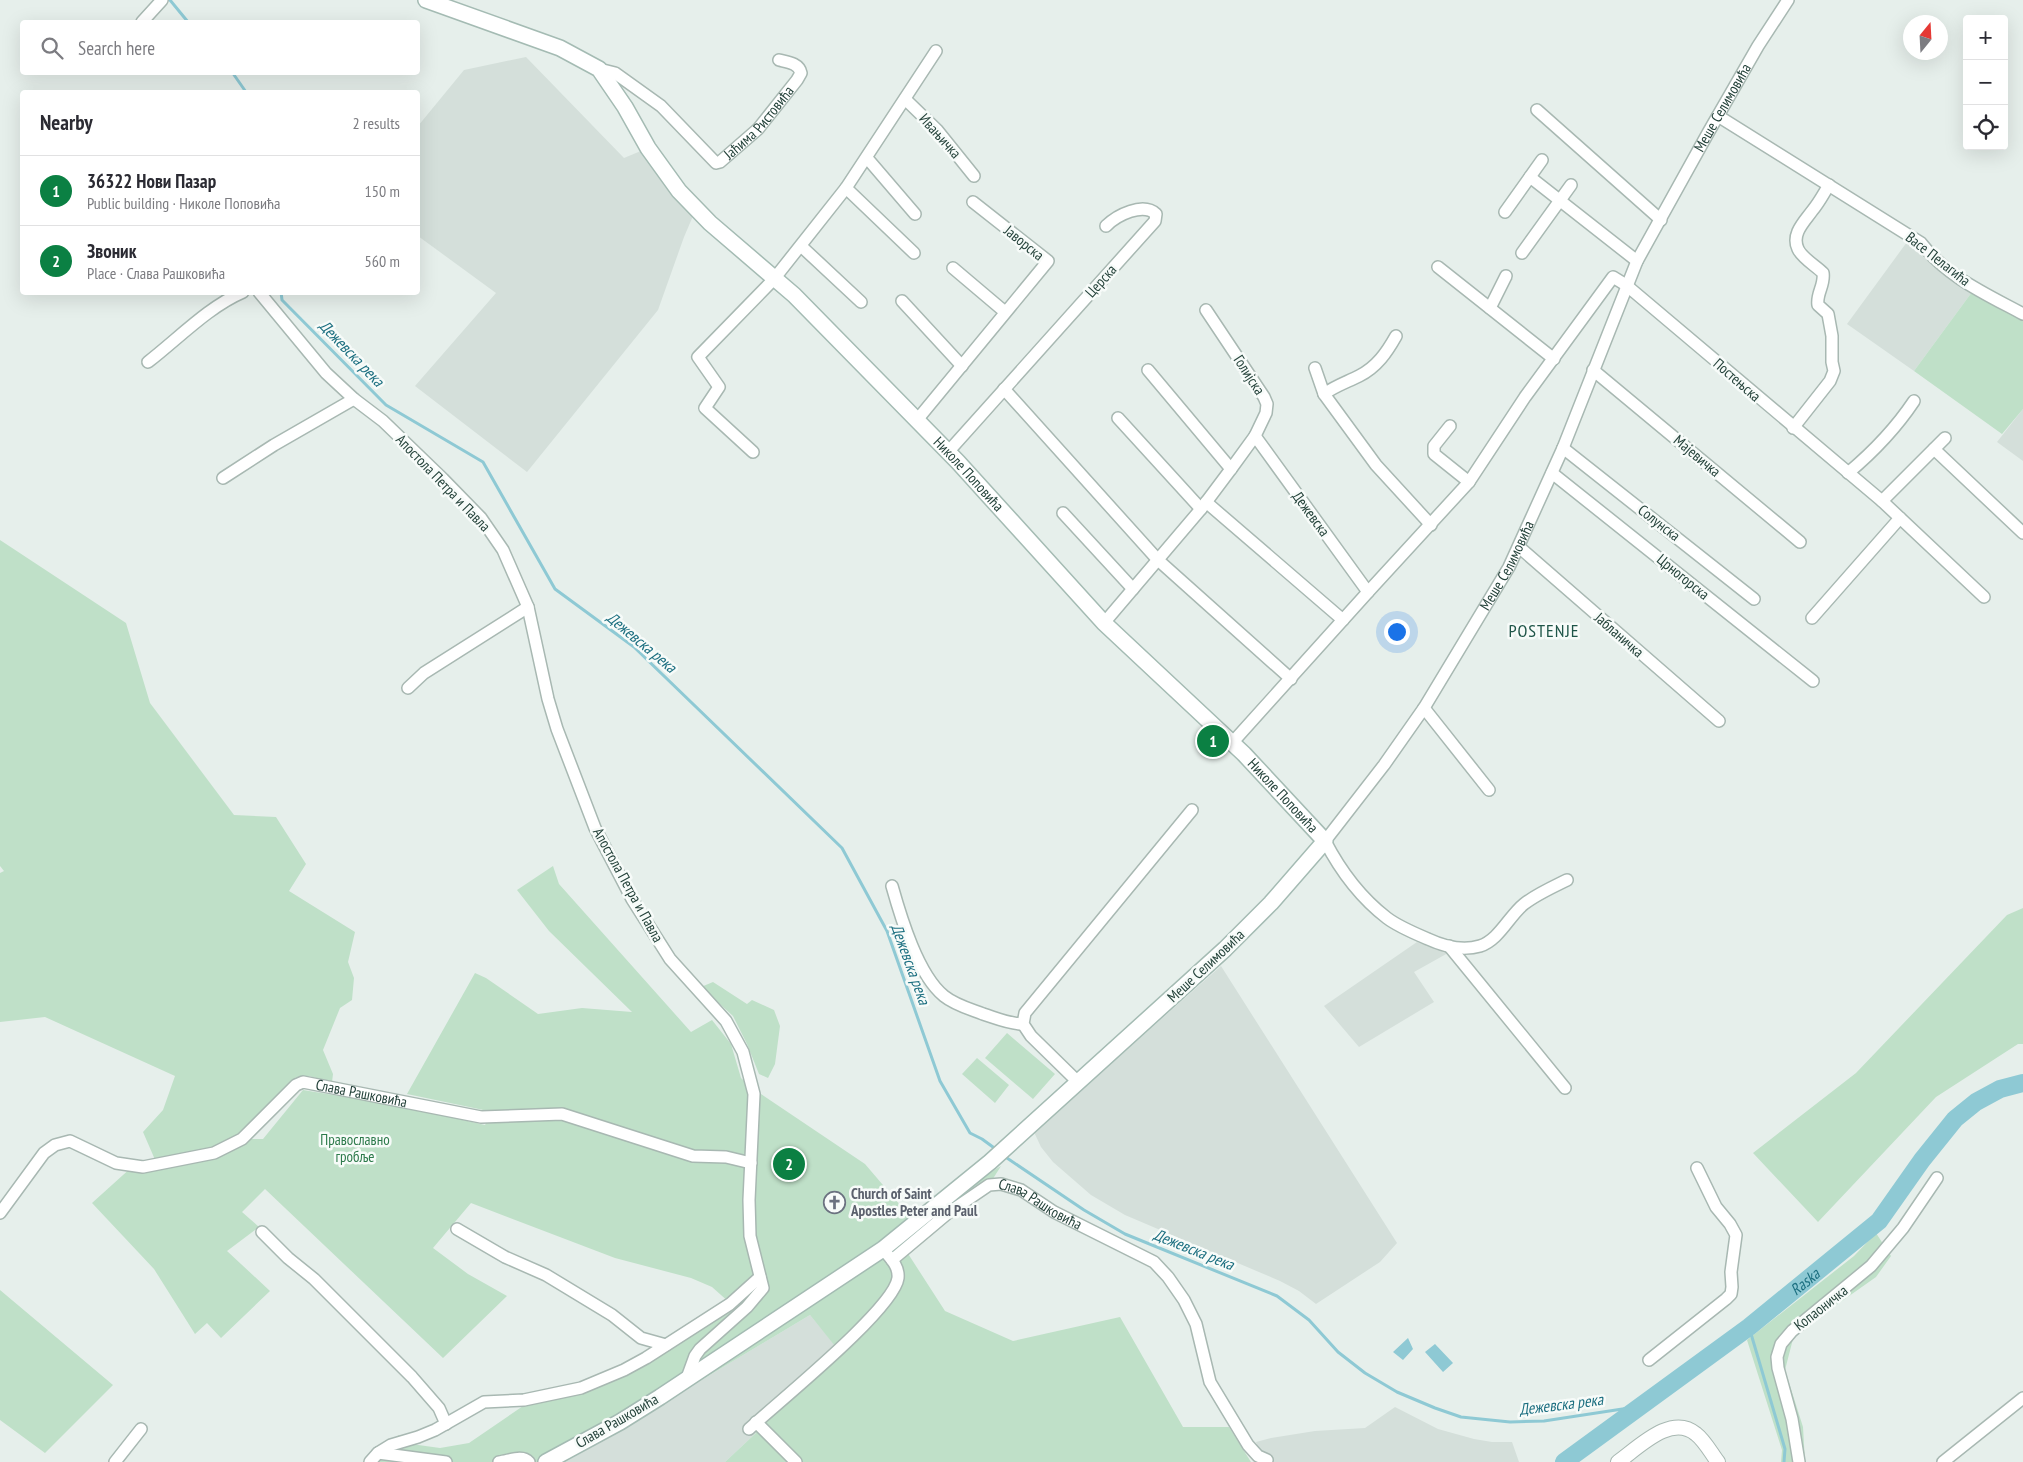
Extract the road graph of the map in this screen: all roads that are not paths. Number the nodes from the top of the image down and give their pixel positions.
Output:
1 (162, 0) edge
2 (426, 0) edge
3 (1788, 0) edge
4 (144, 20) edge
5 (936, 50) dead end
6 (779, 60) dead end
7 (599, 69) junction
8 (905, 99) junction
9 (1537, 110) dead end
10 (1718, 116) junction
11 (867, 158) junction
12 (1542, 160) dead end
13 (974, 176) dead end
14 (1530, 177) junction
15 (1571, 185) dead end
16 (1829, 185) junction
17 (846, 188) junction
18 (1560, 200) junction
19 (973, 202) dead end
20 (1506, 212) dead end
21 (915, 214) dead end
22 (1661, 220) junction
23 (1106, 226) dead end
24 (801, 246) junction
25 (1522, 253) dead end
26 (914, 254) dead end
27 (1637, 261) junction
28 (1438, 267) dead end
29 (953, 268) dead end
30 (1506, 276) dead end
31 (774, 279) junction
32 (1626, 285) junction
33 (238, 295) edge
34 (261, 295) edge
35 (902, 301) dead end
36 (861, 302) dead end
37 (1490, 308) junction
38 (1206, 310) dead end
39 (1005, 312) junction
40 (2023, 314) edge
41 (1396, 336) dead end
42 (1554, 359) junction
43 (148, 362) dead end
44 (962, 366) junction
45 (1314, 368) dead end
46 (1148, 370) dead end
47 (1593, 370) junction
48 (1004, 388) junction
49 (1324, 394) junction
50 (354, 399) junction
51 (1914, 401) dead end
52 (1118, 418) dead end
53 (917, 420) junction
54 (1450, 426) dead end
55 (1794, 428) junction
56 (1254, 436) junction
57 (1945, 438) dead end
58 (1563, 448) junction
59 (1934, 449) junction
60 (753, 452) dead end
61 (948, 452) junction
62 (1231, 469) junction
63 (1552, 473) junction
64 (1848, 473) junction
65 (222, 478) dead end
66 (1468, 482) junction
67 (1882, 501) junction
68 (1203, 506) junction
69 (1063, 513) dead end
70 (1900, 518) junction
71 (1430, 525) junction
72 (2023, 533) edge
73 (1800, 542) dead end
74 (1518, 547) junction
75 (1158, 560) junction
76 (1133, 589) junction
77 (1368, 592) junction
78 (1984, 597) dead end
79 (1754, 599) dead end
80 (528, 607) junction
81 (1812, 618) dead end
82 (1343, 620) junction
83 (1104, 623) junction
84 (1291, 679) junction
85 (1813, 681) dead end
86 (408, 688) dead end
87 (1424, 708) junction
88 (1719, 721) dead end
89 (1232, 743) junction
90 (1489, 790) dead end
91 (1192, 810) dead end
92 (1325, 841) junction
93 (1567, 880) dead end
94 (892, 886) dead end
95 (1449, 946) junction
96 (1023, 1024) junction
97 (1078, 1082) junction
98 (1565, 1088) dead end
99 (1022, 1133) joint
100 (751, 1163) junction
101 (1697, 1168) dead end
102 (1937, 1178) dead end
103 (0, 1214) edge
104 (457, 1229) dead end
105 (262, 1232) dead end
106 (888, 1255) junction
107 (760, 1277) junction
108 (666, 1345) junction
109 (1649, 1360) dead end
110 (687, 1378) junction
111 (2023, 1398) edge
112 (446, 1424) junction
113 (141, 1429) dead end
114 (378, 1453) junction
115 (1260, 1459) edge
116 (115, 1462) edge
117 (370, 1462) edge
118 (446, 1462) edge
119 (499, 1462) edge
120 (529, 1462) edge
121 (546, 1462) edge
122 (796, 1462) edge
123 (1618, 1462) edge
124 (1718, 1462) edge
125 (1798, 1462) edge
126 (1943, 1462) edge

1 - 4 street
2 - 7 main road, Јаћима Ристовића
3 - 10 street, Меше Селимовића
5 - 8 street, Ивањичка
6 - 7 street, Јаћима Ристовића
7 - 31 main road, Јаћима Ристовића
8 - 11 street, Ивањичка
8 - 13 street, Ивањичка
9 - 22 street
10 - 16 street, Васе Пелагића
10 - 22 street, Меше Селимовића
11 - 17 street, Ивањичка
11 - 21 street
12 - 14 street
14 - 18 street
14 - 20 street
15 - 18 street
16 - 40 street, Васе Пелагића
16 - 55 street
17 - 24 street, Ивањичка
17 - 26 street
18 - 25 street
18 - 27 street
19 - 39 street, Јаворска
22 - 27 street, Меше Селимовића
23 - 48 street, Церска
24 - 31 street, Ивањичка
24 - 36 street
27 - 32 street, Меше Селимовића
28 - 37 street
29 - 39 street
30 - 37 street
31 - 53 main road, Николе Поповића
31 - 60 street
32 - 42 street
32 - 47 street, Меше Селимовића
32 - 55 street, Постењска
33 - 43 street
34 - 50 street, Апостола Петра и Павла
35 - 44 street
37 - 42 street
38 - 56 street, Голијска
39 - 44 street, Јаворска
41 - 49 street
42 - 66 street
44 - 53 street, Јаворска
45 - 49 street
46 - 62 street
47 - 58 street, Меше Селимовића
47 - 73 street, Мајевичка
48 - 61 street, Церска
48 - 75 street
49 - 71 street
50 - 65 street
50 - 80 street, Апостола Петра и Павла
51 - 64 street
52 - 68 street
53 - 61 main road, Николе Поповића
54 - 66 street
55 - 64 street, Постењска
56 - 62 street, Голијска
56 - 77 street, Дежевска
57 - 59 street
58 - 63 street, Меше Селимовића
58 - 79 street, Солунска
59 - 67 street
59 - 72 street
61 - 83 main road, Николе Поповића
62 - 68 street, Голијска
63 - 74 street, Меше Селимовића
63 - 85 street, Црногорска
64 - 67 street, Постењска
66 - 71 street
67 - 70 street, Постењска
68 - 75 street, Голијска
68 - 82 street
69 - 76 street
70 - 78 street, Постењска
70 - 81 street
71 - 77 street
74 - 87 street, Меше Селимовића
74 - 88 street, Јабланичка
75 - 76 street, Голијска
75 - 84 street
76 - 83 street, Голијска
77 - 82 street
80 - 86 street
80 - 100 street, Апостола Петра и Павла
82 - 84 street
83 - 89 main road, Николе Поповића
84 - 89 street
87 - 90 street
87 - 92 street, Меше Селимовића
89 - 92 main road, Николе Поповића
91 - 96 street
92 - 95 street
92 - 97 main road, Меше Селимовића
93 - 95 street
94 - 96 street
95 - 98 street
96 - 97 street
97 - 99 main road, Меше Селимовића
99 - 106 main road, Слава Рашковића
100 - 103 street, Слава Рашковића
100 - 107 street
101 - 109 street
102 - 125 street, Копаоничка
104 - 108 street
105 - 112 street
106 - 110 main road, Слава Рашковића
106 - 115 street, Слава Рашковића
106 - 122 street
107 - 108 street
107 - 110 street
108 - 112 street
110 - 121 main road, Слава Рашковића
111 - 126 street
112 - 114 street
113 - 116 street
114 - 117 street
114 - 118 street
119 - 120 street
123 - 124 street

